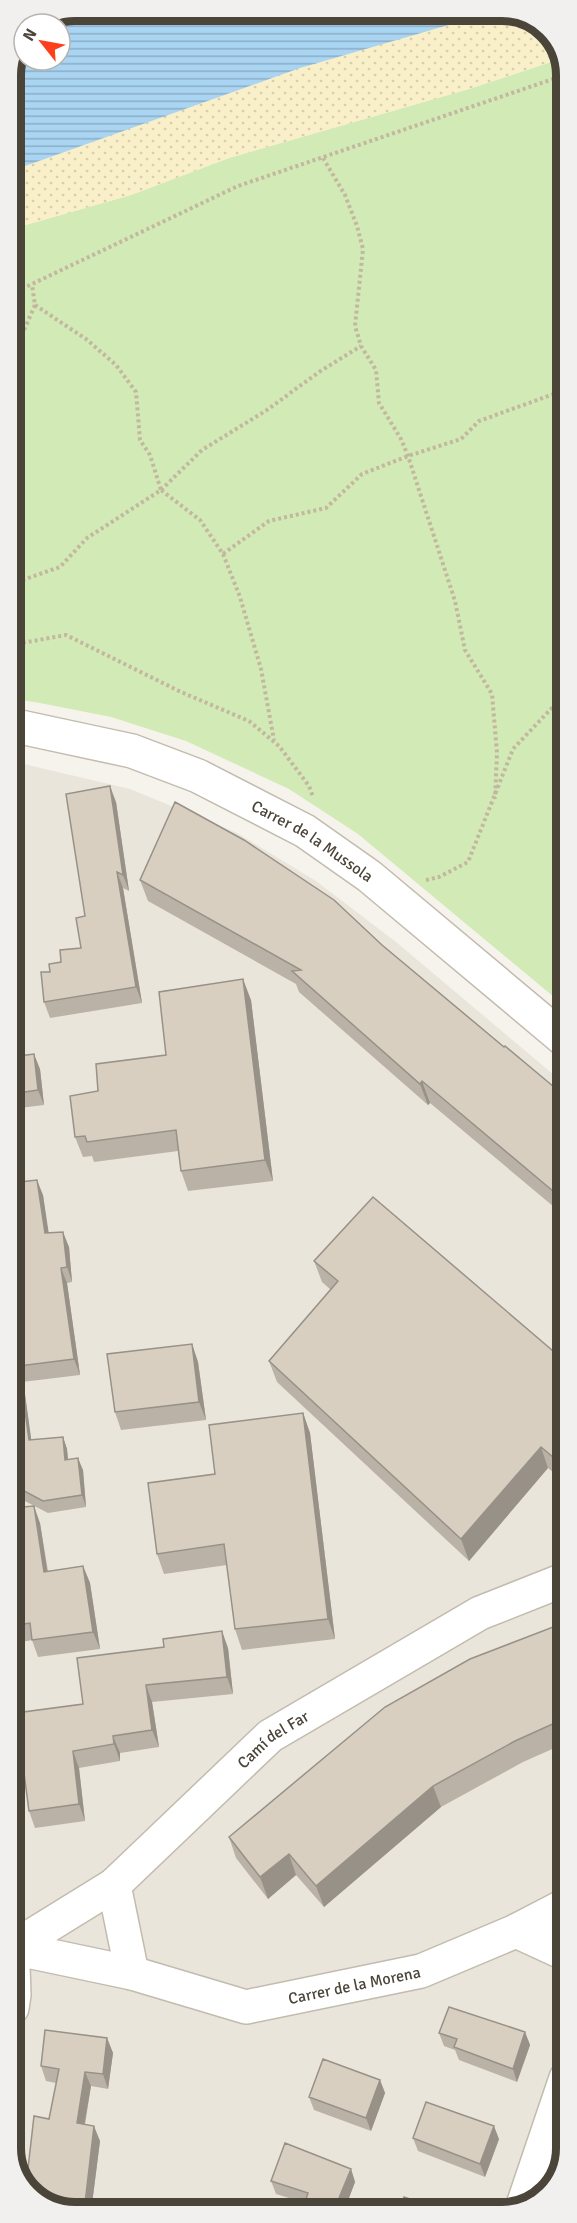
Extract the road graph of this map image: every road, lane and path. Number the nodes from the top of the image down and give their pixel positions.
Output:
1 (556, 78) edge
2 (323, 158) junction
3 (32, 285) junction
4 (21, 290) edge
5 (35, 304) junction
6 (21, 334) edge
7 (361, 346) junction
8 (556, 393) edge
9 (408, 456) junction
10 (161, 490) junction
11 (223, 554) junction
12 (21, 581) edge
13 (21, 643) edge
14 (556, 704) edge
15 (21, 727) edge
16 (274, 741) junction
17 (495, 799) junction
18 (315, 803) dead end
19 (417, 882) dead end
20 (556, 1033) edge
21 (556, 1583) edge
22 (114, 1885) junction
23 (556, 1910) edge
24 (516, 1931) junction
25 (21, 1939) edge
26 (21, 1946) edge
27 (556, 1949) edge
28 (132, 1973) junction
29 (556, 2108) edge
30 (526, 2196) edge

1 - 2 path
2 - 3 path
2 - 7 path
3 - 4 path
3 - 5 path
5 - 6 path
5 - 10 path
7 - 9 path
7 - 10 path
8 - 9 path
9 - 11 path
9 - 17 path
10 - 11 path
10 - 12 path
11 - 16 path
13 - 16 path
14 - 17 path
15 - 20 street, Carrer de la Mussola
16 - 18 path
17 - 19 path
21 - 22 street, Camí del Far
22 - 25 street, Camí del Far
22 - 28 street
23 - 24 street, Carrer de la Morena
24 - 27 street
24 - 28 street, Carrer de la Morena
26 - 28 street, Carrer de la Morena
29 - 30 street

